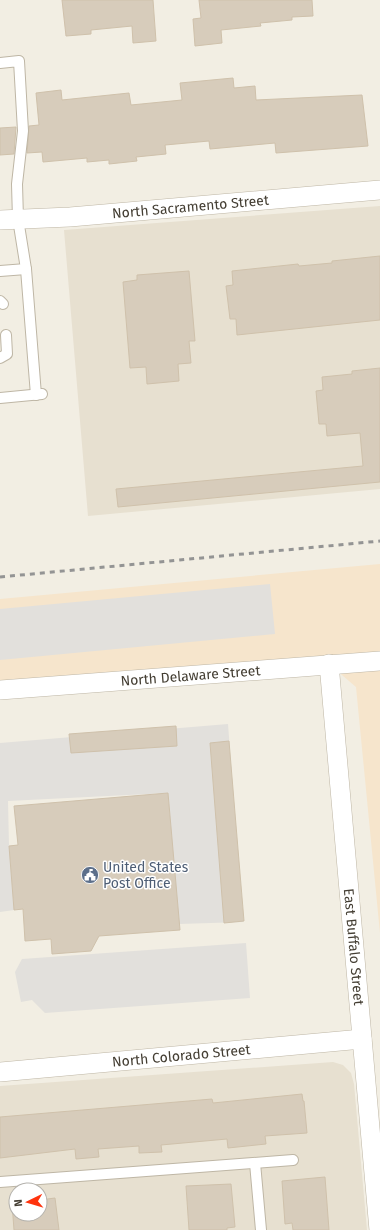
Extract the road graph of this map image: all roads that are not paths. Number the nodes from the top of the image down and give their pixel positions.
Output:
1 (0, 63) edge
2 (380, 190) edge
3 (9, 220) edge
4 (26, 269) junction
5 (0, 271) edge
6 (6, 335) dead end
7 (0, 358) edge
8 (0, 398) edge
9 (380, 661) edge
10 (329, 664) junction
11 (0, 690) edge
12 (362, 1039) junction
13 (0, 1072) edge
14 (293, 1160) dead end
15 (255, 1163) junction
16 (0, 1182) edge
17 (261, 1230) edge
18 (379, 1230) edge

1 - 3 lane
2 - 3 street, North Sacramento Street
3 - 4 lane
4 - 5 lane
4 - 8 lane
6 - 7 lane
9 - 10 street, North Delaware Street
10 - 11 street, North Delaware Street
10 - 12 street, East Buffalo Street
12 - 13 street, North Colorado Street
12 - 18 street, East Buffalo Street
14 - 15 lane
15 - 16 lane
15 - 17 lane

